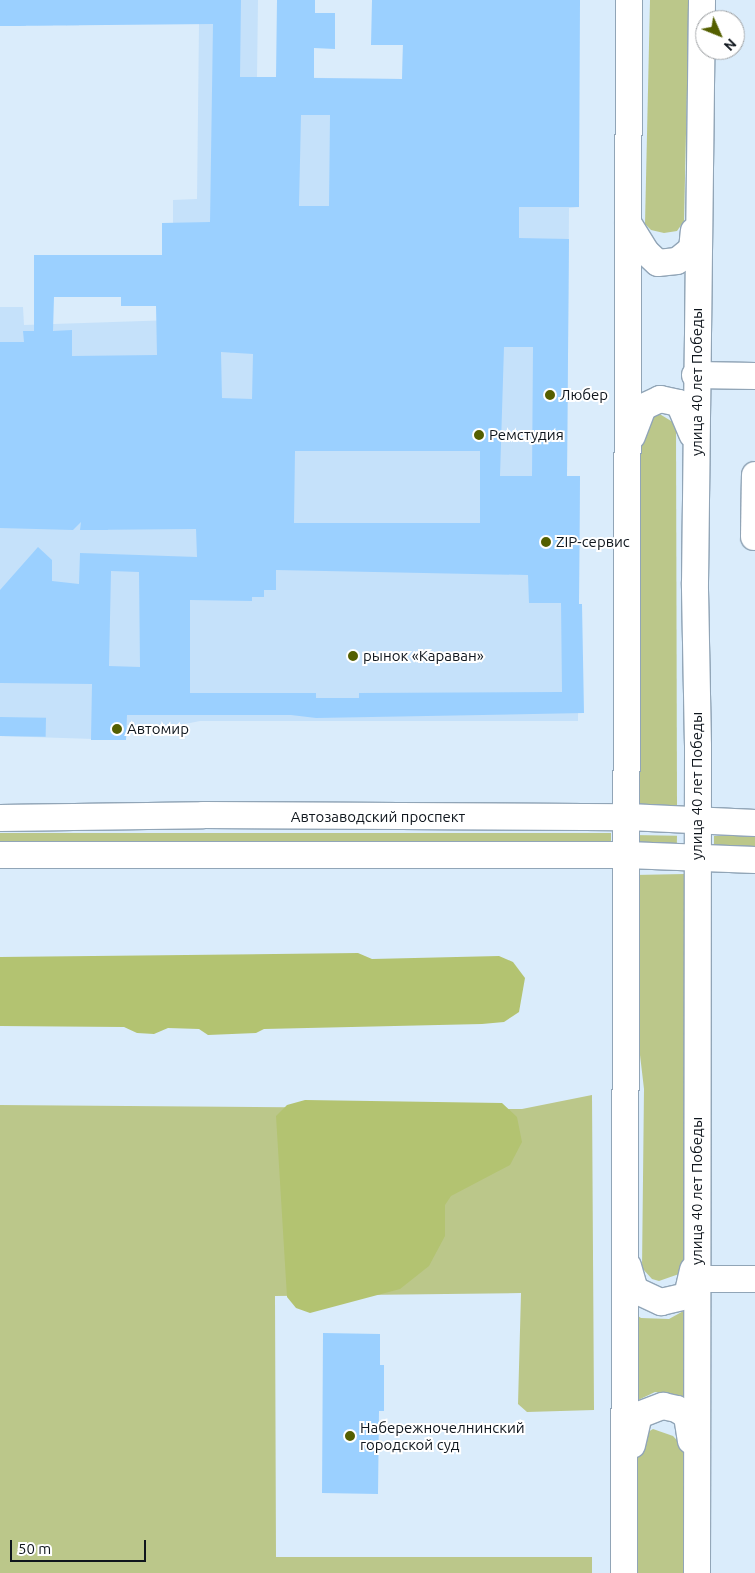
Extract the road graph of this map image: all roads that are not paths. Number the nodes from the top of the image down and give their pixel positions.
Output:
1 (629, 0) edge
2 (702, 0) edge
3 (698, 205) junction
4 (628, 223) junction
5 (696, 375) junction
6 (755, 376) edge
7 (628, 448) junction
8 (696, 449) junction
9 (755, 475) edge
10 (754, 537) dead end
11 (628, 817) junction
12 (0, 818) edge
13 (696, 821) junction
14 (755, 823) edge
15 (0, 855) edge
16 (627, 855) junction
17 (697, 858) junction
18 (755, 860) edge
19 (626, 1255) junction
20 (697, 1267) junction
21 (755, 1278) edge
22 (625, 1474) junction
23 (697, 1474) junction
24 (624, 1573) edge
25 (697, 1573) edge

1 - 4 street
2 - 3 street, улица 40 лет Победы
3 - 4 street
3 - 5 street, улица 40 лет Победы
4 - 7 street
5 - 6 street
5 - 8 street, улица 40 лет Победы
7 - 8 street
7 - 11 street
8 - 13 street, улица 40 лет Победы
9 - 10 street
11 - 12 street, Автозаводский проспект
11 - 13 street, Автозаводский проспект
11 - 16 street
13 - 14 street, Автозаводский проспект
13 - 17 street, улица 40 лет Победы
15 - 16 street
16 - 17 street
16 - 19 street
17 - 18 street
17 - 20 street, улица 40 лет Победы
19 - 20 street
19 - 22 street
20 - 21 street
20 - 23 street, улица 40 лет Победы
22 - 23 street
22 - 24 street
23 - 25 street, улица 40 лет Победы

